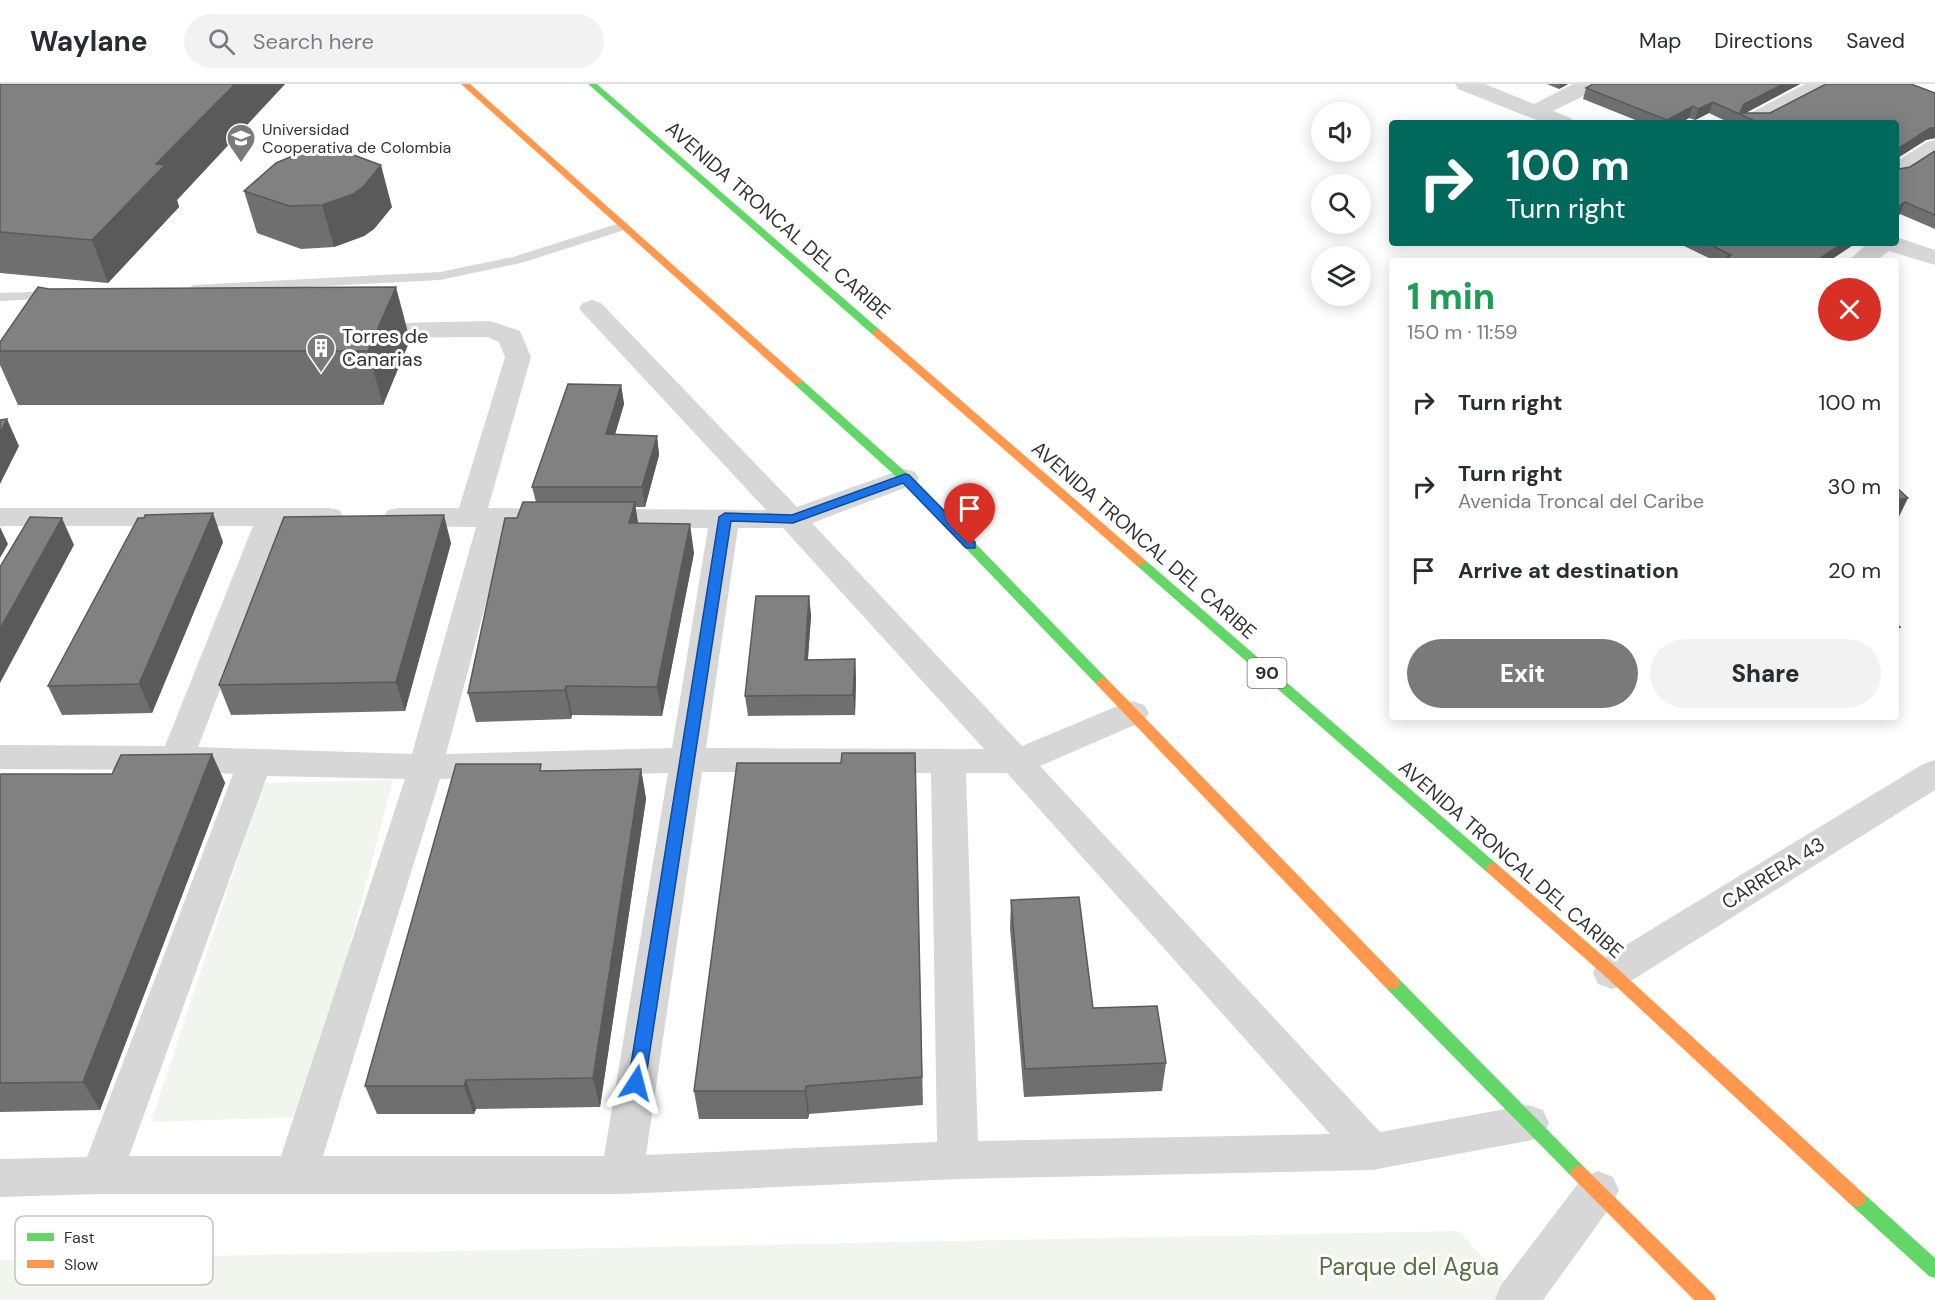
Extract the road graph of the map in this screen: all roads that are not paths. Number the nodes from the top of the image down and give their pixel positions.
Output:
1 (465, 84) edge
2 (592, 84) edge
3 (1466, 84) edge
4 (1590, 84) edge
5 (1821, 84) edge
6 (1534, 112) junction
7 (1555, 120) edge
8 (1755, 120) edge
9 (1935, 147) edge
10 (1899, 170) edge
11 (623, 226) junction
12 (1880, 246) edge
13 (1899, 246) edge
14 (1864, 258) edge
15 (1935, 258) edge
16 (175, 290) edge
17 (70, 294) edge
18 (0, 297) edge
19 (592, 308) dead end
20 (334, 330) edge
21 (905, 478) junction
22 (0, 517) edge
23 (42, 517) junction
24 (272, 517) junction
25 (483, 517) junction
26 (725, 517) junction
27 (793, 519) junction
28 (24, 548) edge
29 (1132, 713) junction
30 (177, 758) junction
31 (688, 760) junction
32 (948, 761) junction
33 (1018, 761) junction
34 (3, 762) edge
35 (254, 763) junction
36 (425, 767) junction
37 (1935, 773) edge
38 (1612, 973) junction
39 (1528, 1123) junction
40 (1372, 1152) junction
41 (958, 1160) junction
42 (101, 1174) junction
43 (296, 1174) junction
44 (622, 1175) junction
45 (0, 1178) edge
46 (1598, 1190) junction
47 (1935, 1270) edge
48 (1517, 1300) edge
49 (1707, 1300) edge

1 - 11 highway
2 - 38 highway, AVENIDA TRONCAL DEL CARIBE / 90
3 - 6 street
4 - 6 street
5 - 8 street
6 - 7 street
9 - 10 street
11 - 16 lane
11 - 21 highway
12 - 14 street
13 - 15 street
17 - 18 lane
19 - 27 street
20 - 25 street
21 - 27 street
21 - 29 highway
22 - 23 street
23 - 24 street
23 - 28 street
24 - 25 street
24 - 30 street
25 - 26 street
25 - 36 street
26 - 27 street
26 - 31 street
27 - 33 street
29 - 33 street
29 - 39 highway
30 - 34 street
30 - 35 street
31 - 32 street
31 - 36 street
31 - 44 street
32 - 33 street
32 - 41 street
33 - 40 street
35 - 36 street
35 - 42 street
36 - 43 street
37 - 38 street, CARRERA 43
38 - 47 highway, AVENIDA TRONCAL DEL CARIBE / 90
39 - 40 street
39 - 46 highway
40 - 41 street
41 - 44 street
42 - 43 street
42 - 45 street
43 - 44 street
46 - 48 street
46 - 49 highway

